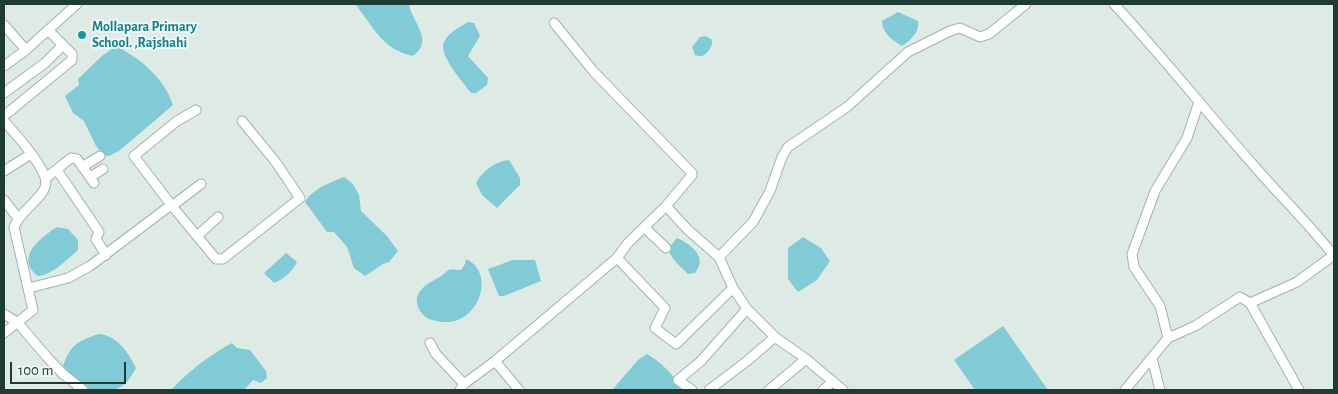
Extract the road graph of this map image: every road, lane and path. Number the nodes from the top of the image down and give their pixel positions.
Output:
1 (77, 4) edge
2 (1026, 4) edge
3 (1114, 4) edge
4 (554, 23) dead end
5 (4, 25) edge
6 (48, 30) junction
7 (63, 45) junction
8 (26, 50) junction
9 (4, 66) edge
10 (4, 93) edge
11 (1199, 102) junction
12 (196, 110) dead end
13 (242, 121) dead end
14 (5, 122) edge
15 (31, 154) junction
16 (100, 156) dead end
17 (82, 167) junction
18 (103, 169) dead end
19 (57, 170) junction
20 (4, 171) edge
21 (46, 178) junction
22 (201, 184) dead end
23 (4, 200) edge
24 (172, 205) junction
25 (666, 206) junction
26 (218, 217) dead end
27 (18, 218) junction
28 (644, 228) junction
29 (197, 236) junction
30 (666, 248) dead end
31 (106, 255) junction
32 (1334, 255) edge
33 (719, 257) junction
34 (617, 258) junction
35 (29, 288) junction
36 (733, 288) junction
37 (1250, 303) junction
38 (747, 309) junction
39 (4, 314) edge
40 (18, 323) junction
41 (4, 333) edge
42 (775, 337) junction
43 (1168, 338) junction
44 (430, 343) dead end
45 (1152, 358) junction
46 (806, 359) junction
47 (495, 361) junction
48 (832, 382) junction
49 (462, 387) edge
50 (1128, 389) edge
51 (83, 390) edge
52 (519, 390) edge
53 (692, 390) edge
54 (709, 390) edge
55 (769, 390) edge
56 (823, 390) edge
57 (843, 390) edge
58 (1160, 390) edge
59 (1299, 390) edge

1 - 6 street
2 - 33 street
3 - 11 street
4 - 25 street
5 - 8 street
6 - 7 street
6 - 8 street
7 - 10 street
7 - 14 street
8 - 9 street
11 - 32 street
11 - 43 street
12 - 24 street
13 - 29 street
14 - 15 street
15 - 20 street
15 - 21 street
16 - 17 street
17 - 18 street
17 - 19 street
19 - 21 street
19 - 31 street
21 - 27 street
22 - 24 street
23 - 27 street
24 - 29 street
24 - 31 street
25 - 28 street
25 - 33 street
26 - 29 street
27 - 35 street
28 - 30 street
28 - 34 street
31 - 35 street
32 - 37 street
33 - 36 street
34 - 36 street
34 - 47 street
35 - 40 street
36 - 38 street
37 - 43 street
37 - 59 street
38 - 42 street
38 - 53 street
39 - 40 street
40 - 41 street
40 - 51 street
42 - 46 street
42 - 54 street
43 - 45 street
44 - 49 street
45 - 50 street
45 - 58 street
46 - 48 street
46 - 55 street
47 - 49 street
47 - 52 street
48 - 56 street
48 - 57 street

